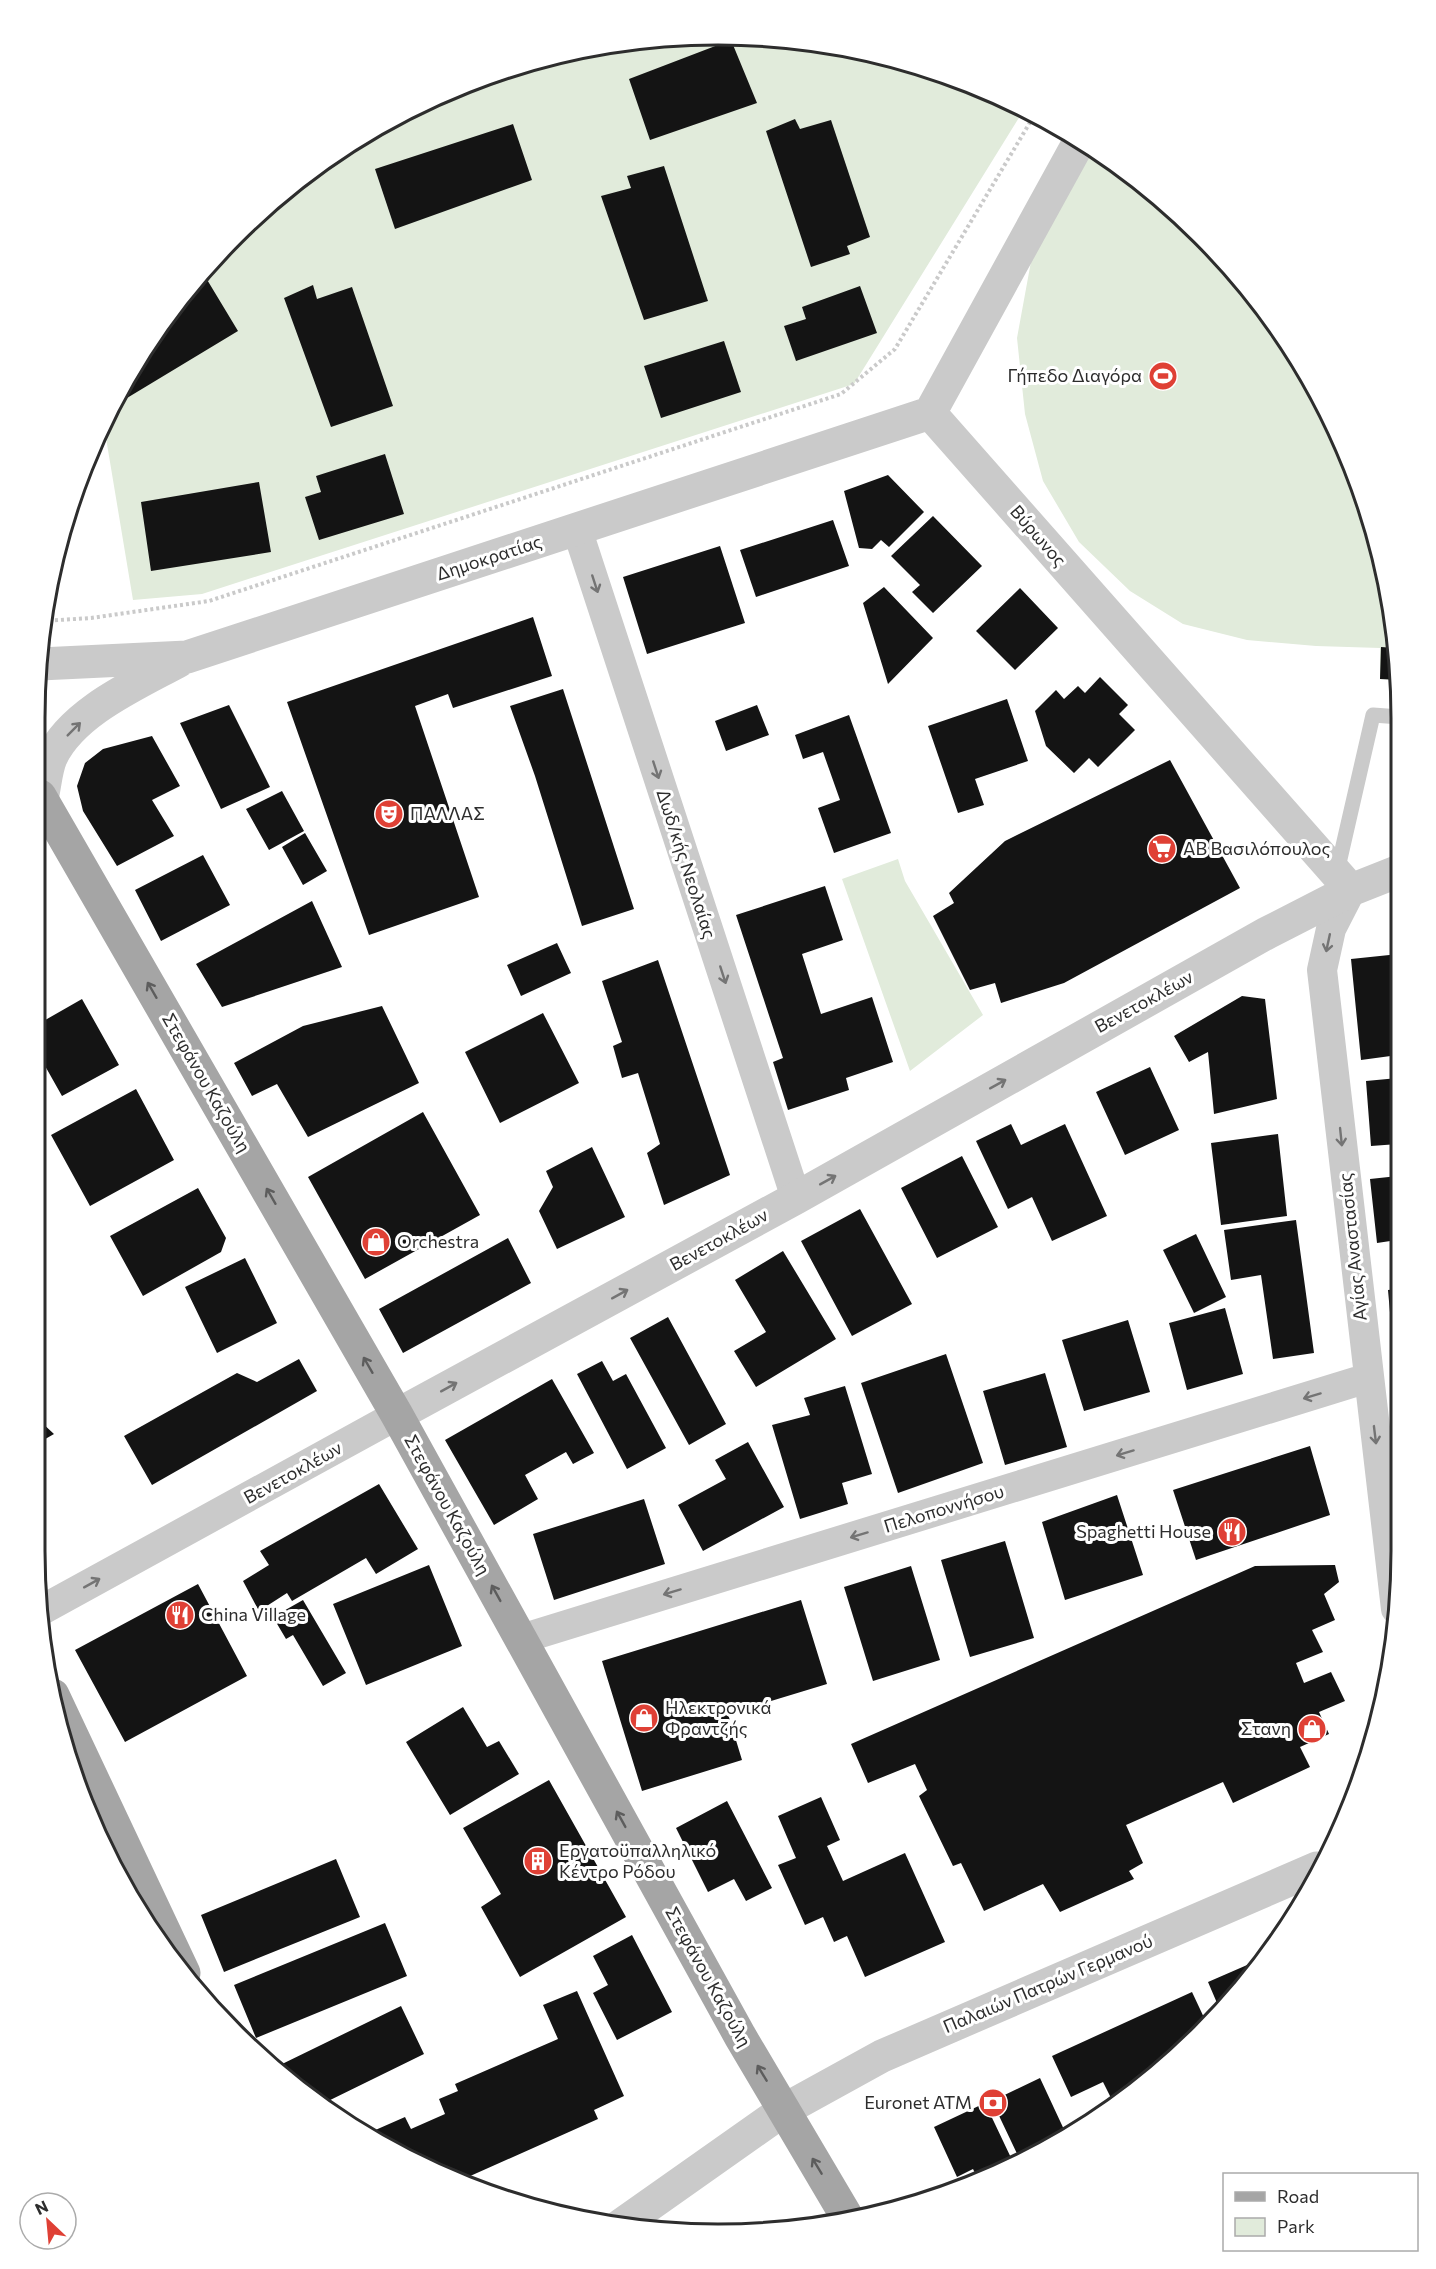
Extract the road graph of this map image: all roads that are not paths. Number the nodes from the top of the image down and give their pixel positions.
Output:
1 (1076, 148) edge
2 (930, 413) junction
3 (577, 529) junction
4 (187, 657) junction
5 (47, 664) edge
6 (1391, 716) edge
7 (45, 781) edge
8 (45, 804) edge
9 (1391, 873) edge
10 (1344, 882) junction
11 (795, 1198) junction
12 (1368, 1378) junction
13 (397, 1415) junction
14 (1391, 1566) edge
15 (47, 1607) edge
16 (521, 1639) junction
17 (70, 1730) edge
18 (1310, 1871) edge
19 (168, 1938) edge
20 (784, 2110) junction
21 (844, 2212) edge
22 (631, 2218) edge

1 - 2 street
2 - 3 street, Δημοκρατίας
2 - 10 street, Βύρωνος
3 - 4 street, Δημοκρατίας
3 -> 11 street, Δωδ/κής Νεολαίας
4 - 5 street, Δημοκρατίας
7 -> 4 street
6 - 10 lane
13 -> 8 main road, Στεφάνου Καζούλη
9 - 10 street, Βενετοκλέων
11 -> 10 street, Βενετοκλέων
10 -> 12 street, Αγίας Αναστασίας
13 -> 11 street, Βενετοκλέων
12 -> 14 street, Αγίας Αναστασίας
12 -> 16 street, Πελοποννήσου
15 -> 13 street, Βενετοκλέων
16 -> 13 main road, Στεφάνου Καζούλη
20 -> 16 main road, Στεφάνου Καζούλη
17 - 19 main road
18 - 20 street, Παλαιών Πατρών Γερμανού
21 -> 20 main road, Στεφάνου Καζούλη
20 - 22 street, Παλαιών Πατρών Γερμανού

